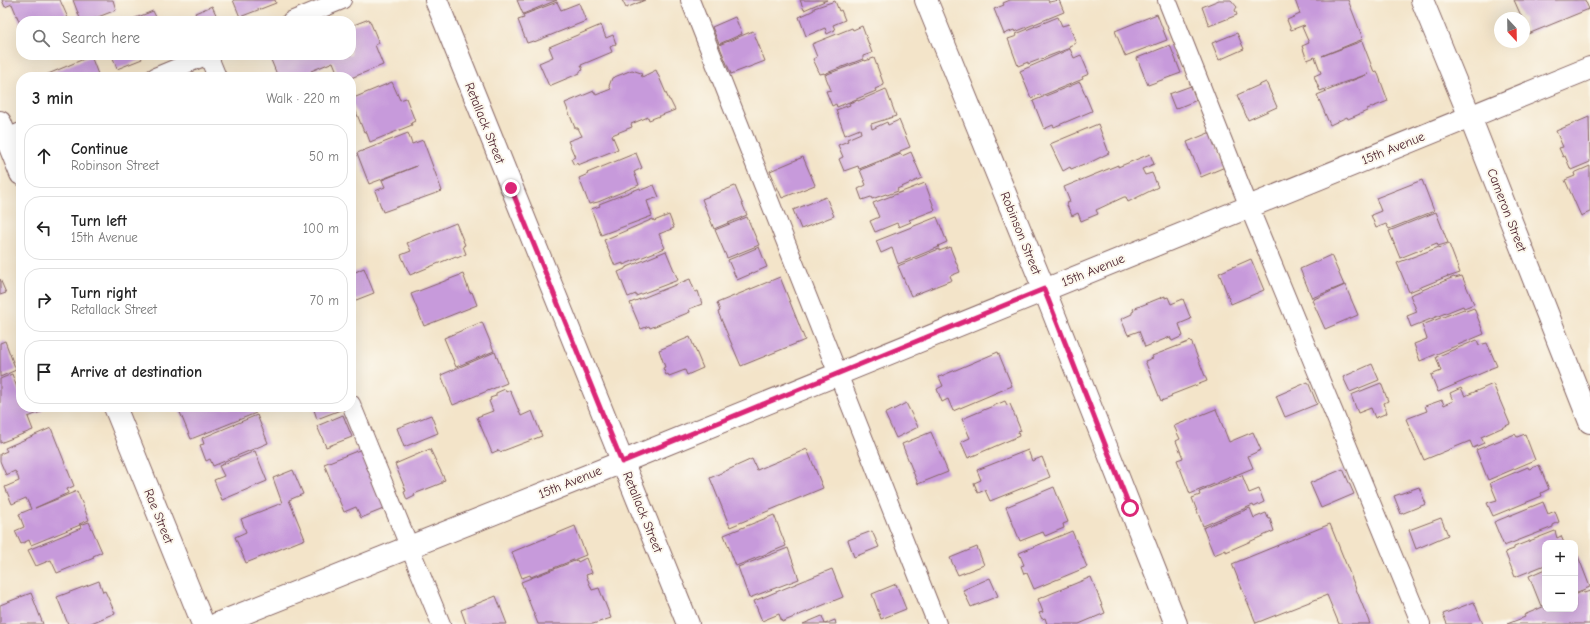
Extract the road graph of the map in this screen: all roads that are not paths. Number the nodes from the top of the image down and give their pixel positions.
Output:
1 (342, 0) edge
2 (436, 0) edge
3 (690, 0) edge
4 (926, 0) edge
5 (1167, 0) edge
6 (1422, 0) edge
7 (303, 16) edge
8 (196, 60) edge
9 (210, 60) edge
10 (1590, 68) edge
11 (166, 72) edge
12 (215, 72) edge
13 (1470, 117) junction
14 (7, 133) edge
15 (16, 159) edge
16 (1249, 206) junction
17 (1044, 289) junction
18 (839, 372) junction
19 (117, 412) edge
20 (354, 412) edge
21 (1590, 422) edge
22 (622, 462) junction
23 (409, 546) junction
24 (203, 624) edge
25 (217, 624) edge
26 (441, 624) edge
27 (688, 624) edge
28 (937, 624) edge
29 (1176, 624) edge
30 (1421, 624) edge

1 - 7 lane
2 - 22 street, Retallack Street
3 - 18 lane
4 - 17 street, Robinson Street
5 - 16 lane
6 - 13 street, Cameron Street
8 - 11 lane
9 - 12 lane
10 - 13 street, 15th Avenue
13 - 16 street, 15th Avenue
13 - 21 street, Cameron Street
14 - 15 street
16 - 17 street, 15th Avenue
16 - 30 lane
17 - 18 street, 15th Avenue
17 - 29 street, Robinson Street
18 - 22 street, 15th Avenue
18 - 28 lane
19 - 24 street, Rae Street
20 - 23 lane
22 - 23 street, 15th Avenue
22 - 27 street, Retallack Street
23 - 25 street, 15th Avenue
23 - 26 lane

